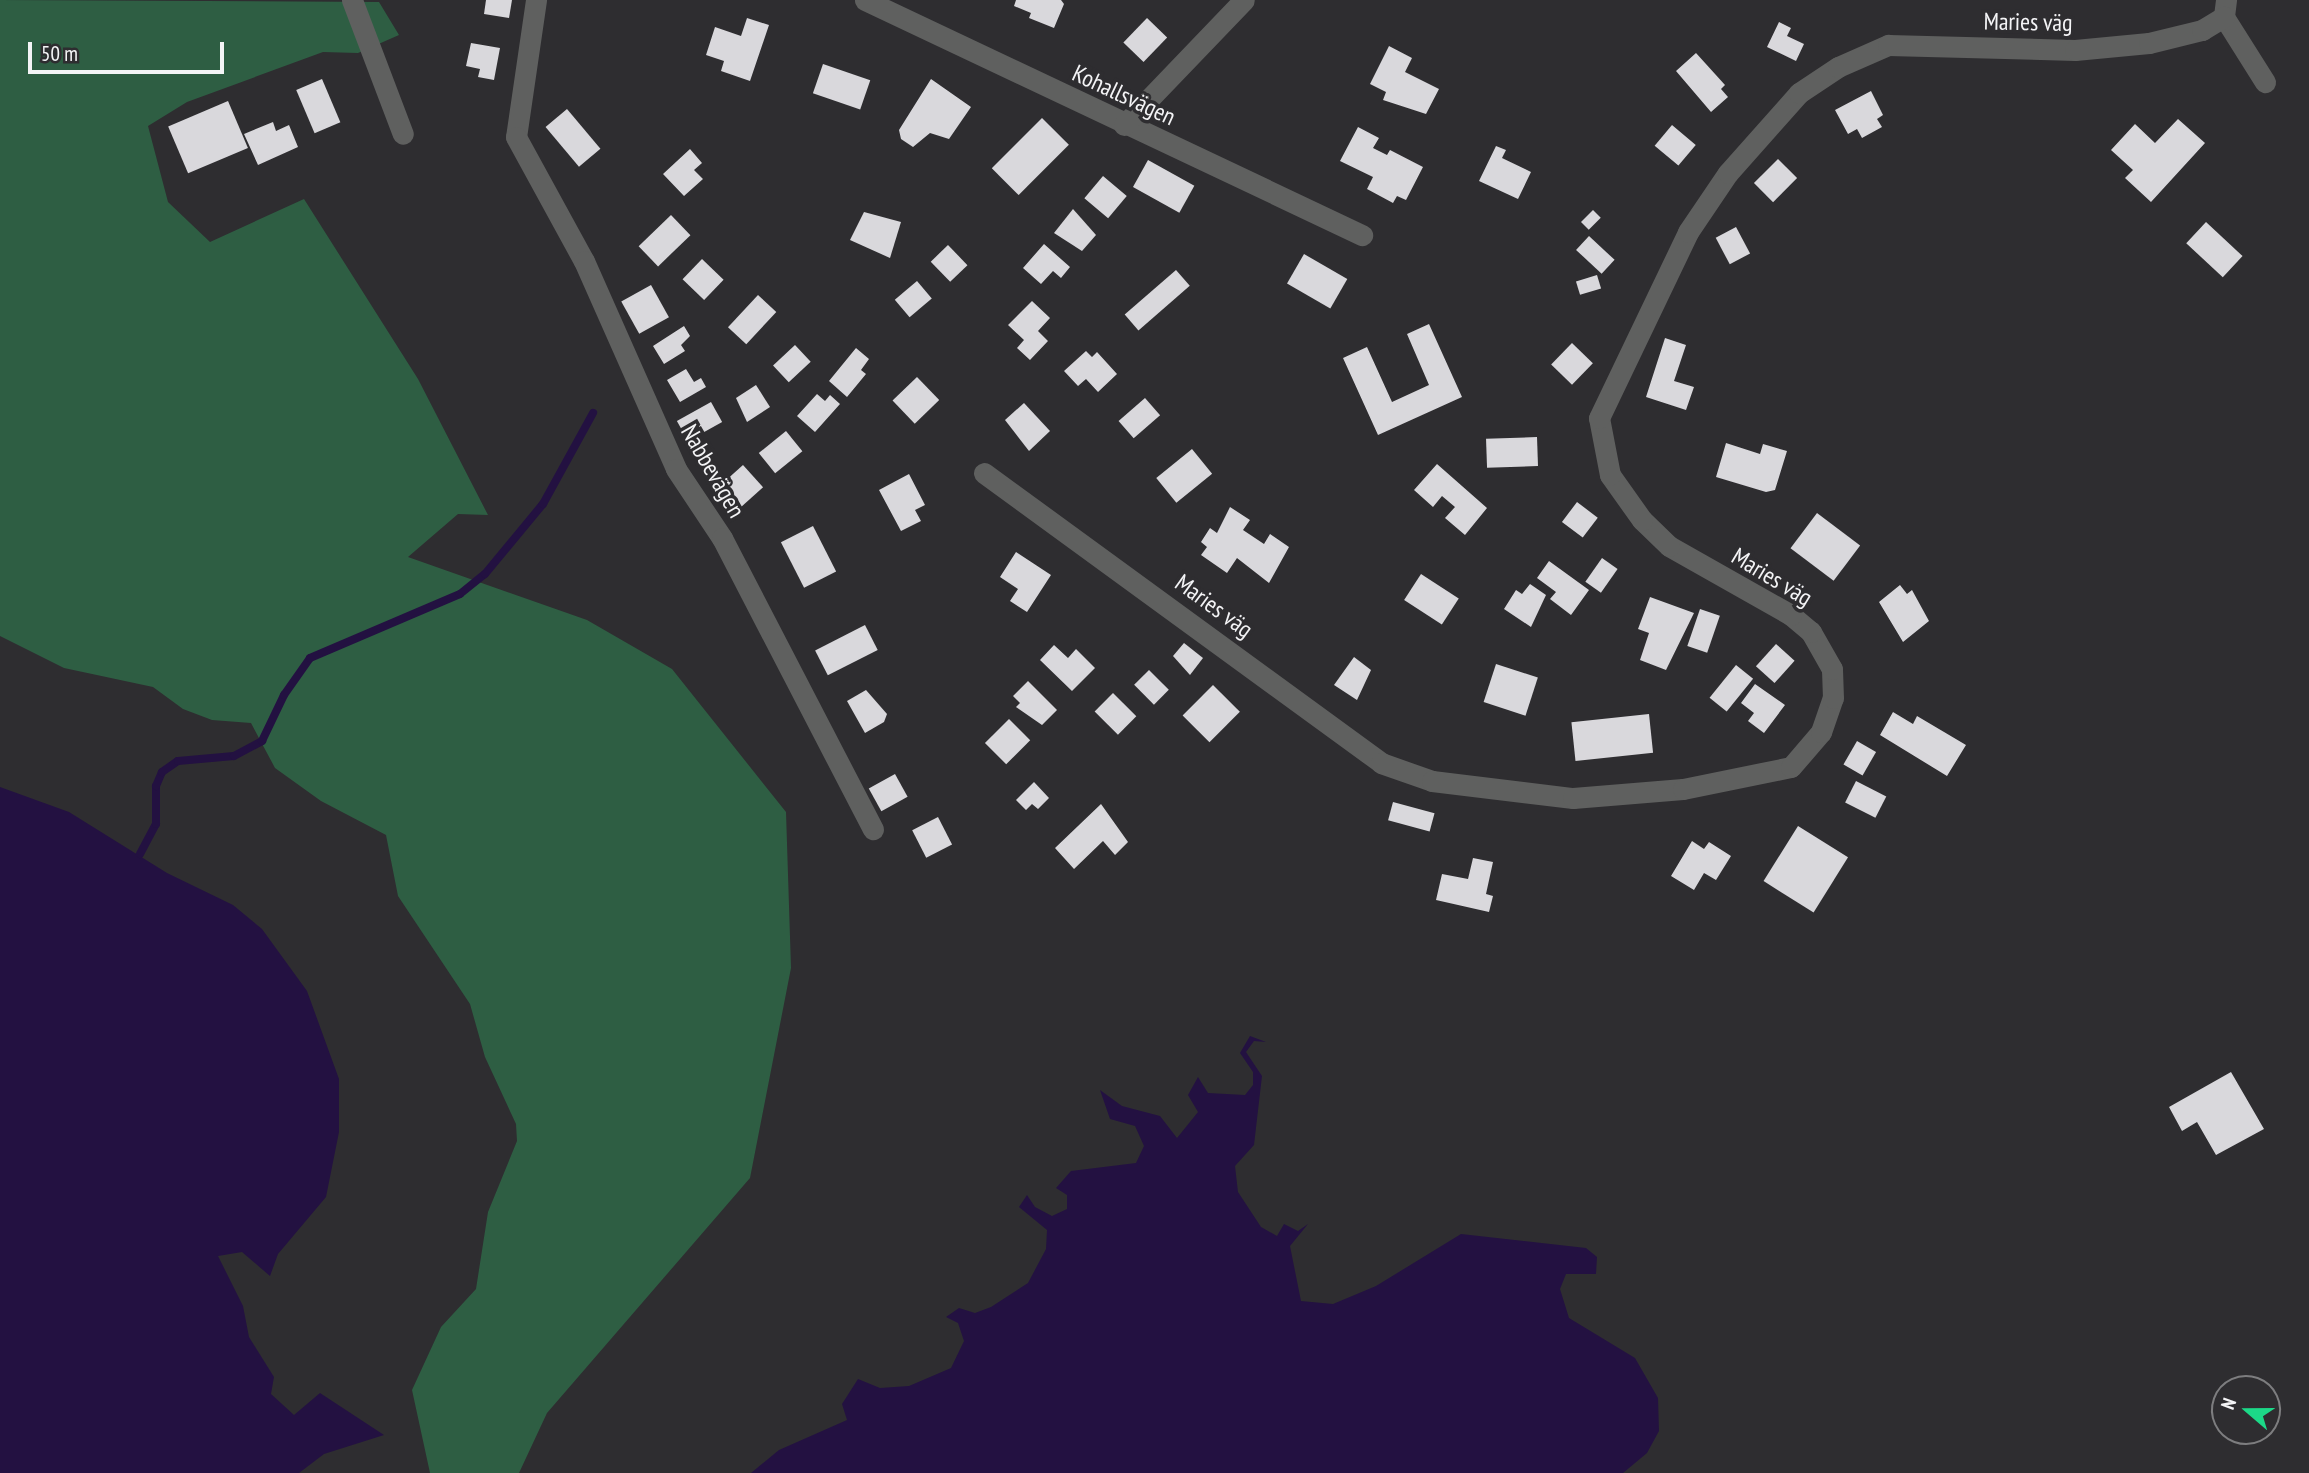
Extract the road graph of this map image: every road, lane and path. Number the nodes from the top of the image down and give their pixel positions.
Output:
1 (352, 0) edge
2 (536, 0) edge
3 (865, 0) edge
4 (1244, 0) edge
5 (2225, 9) edge
6 (2264, 82) dead end
7 (1124, 125) junction
8 (403, 134) dead end
9 (1363, 235) dead end
10 (984, 473) dead end
11 (873, 829) dead end

1 - 8 street
2 - 11 street, Nabbevägen
3 - 7 street, Kohallsvägen
4 - 7 street
5 - 6 street
5 - 10 street, Maries väg
7 - 9 street, Kohallsvägen

